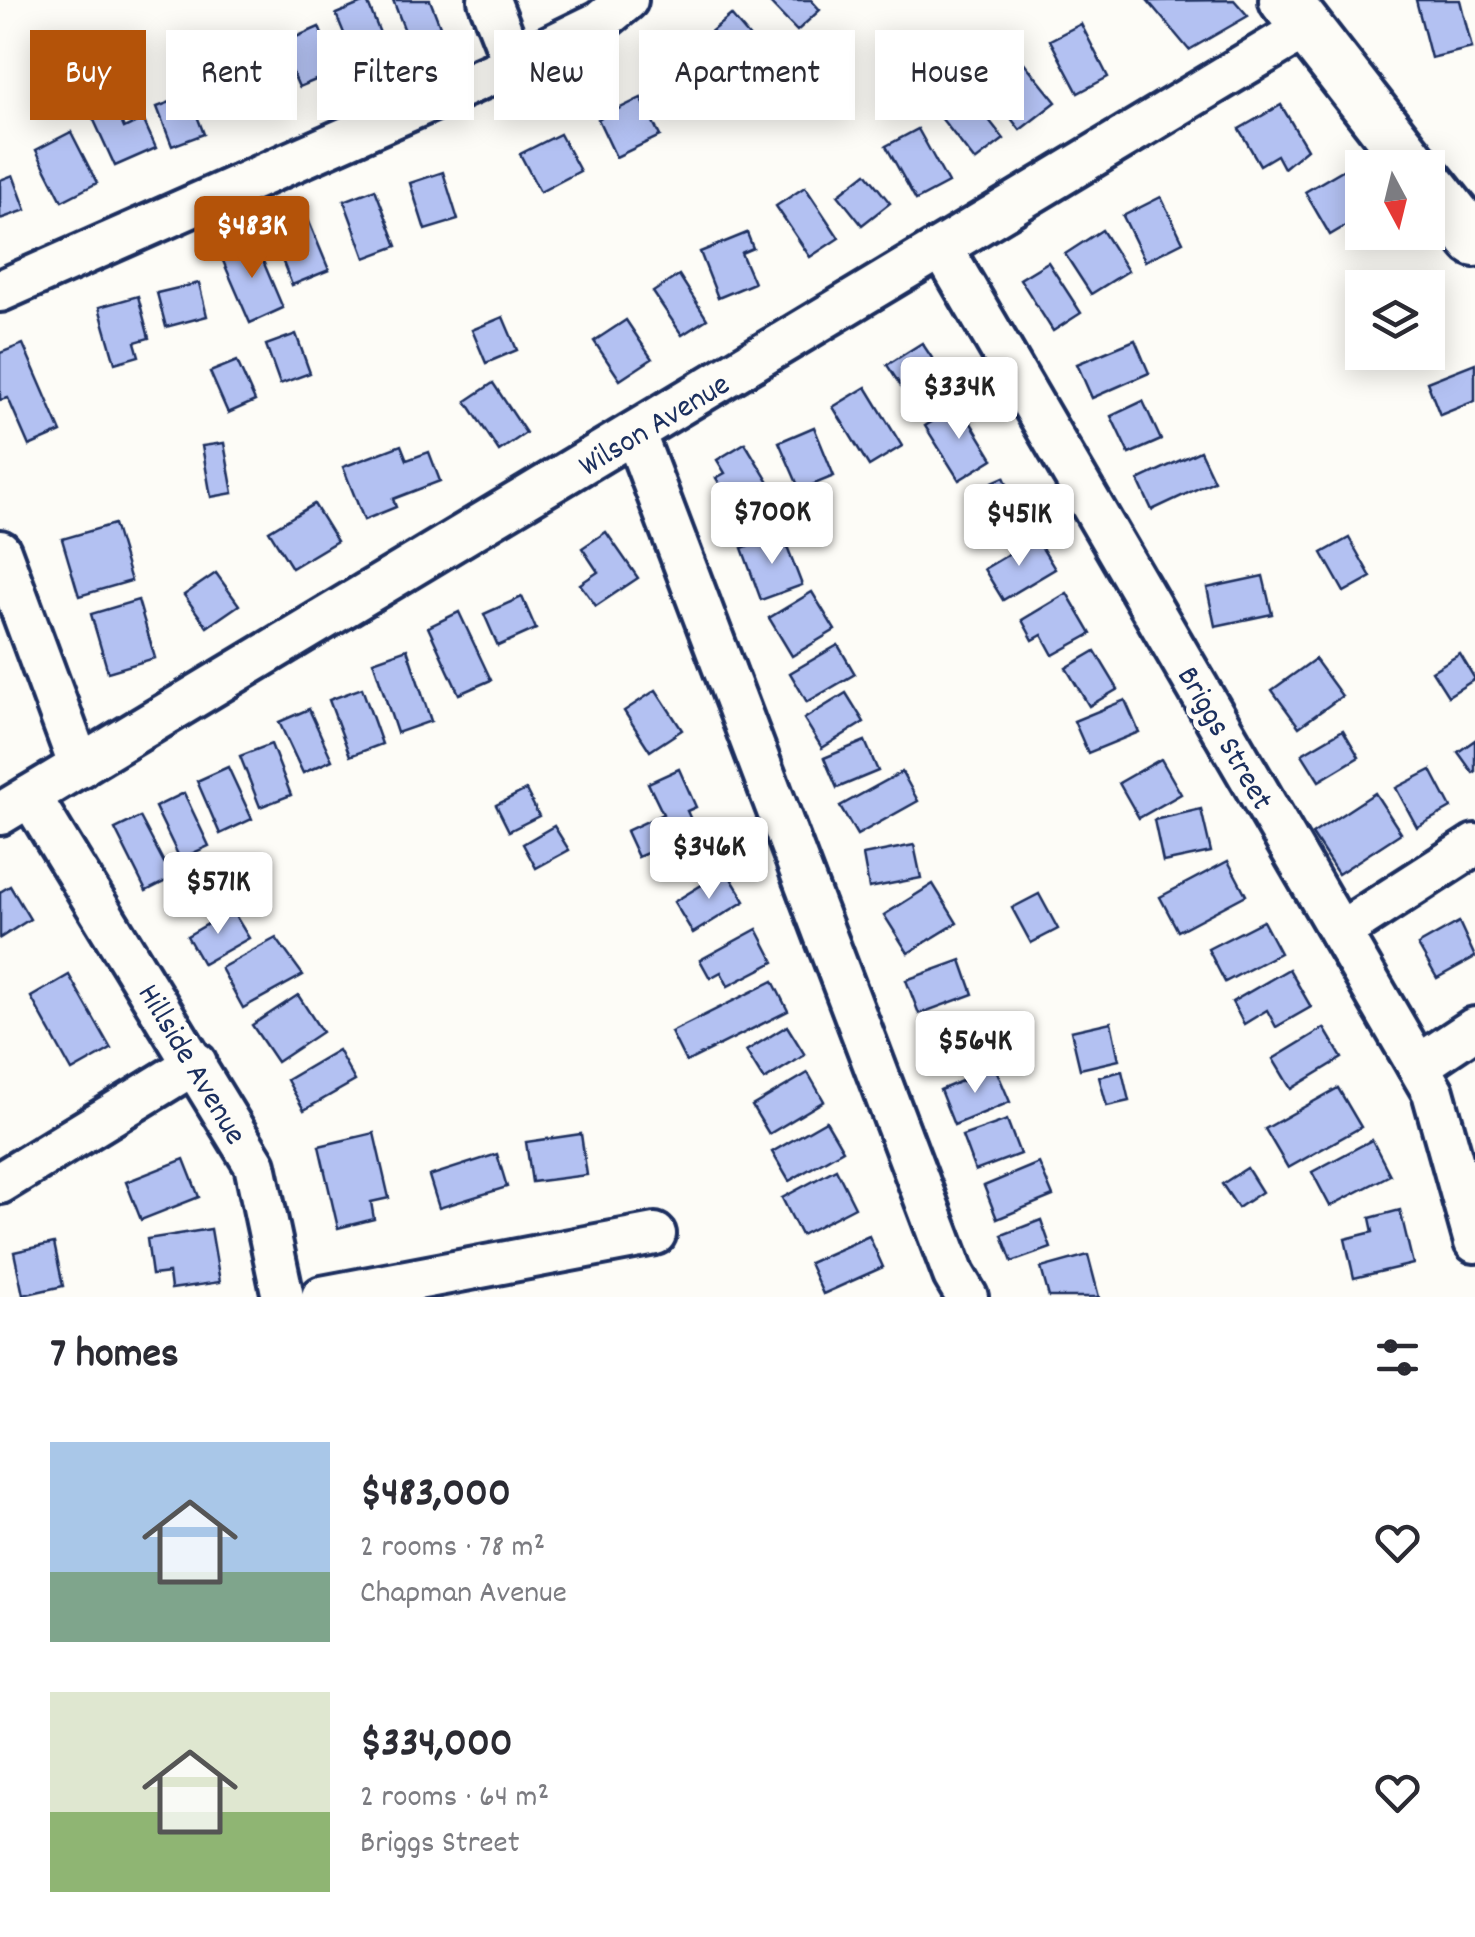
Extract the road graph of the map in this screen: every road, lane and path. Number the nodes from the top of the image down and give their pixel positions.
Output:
1 (490, 0) edge
2 (627, 0) edge
3 (1295, 14) edge
4 (501, 30) edge
5 (584, 30) edge
6 (494, 73) edge
7 (1402, 150) edge
8 (1445, 204) edge
9 (1475, 242) edge
10 (942, 248) junction
11 (0, 291) edge
12 (635, 434) junction
13 (0, 551) edge
14 (80, 767) junction
15 (15, 805) edge
16 (1475, 845) edge
17 (1340, 932) junction
18 (1475, 1028) edge
19 (196, 1063) junction
20 (1418, 1066) junction
21 (0, 1183) edge
22 (655, 1234) dead end
23 (1475, 1242) edge
24 (283, 1297) edge
25 (322, 1297) edge
26 (967, 1297) edge

1 - 4 street
2 - 5 street
3 - 7 main road
3 - 10 street, Wilson Avenue
6 - 11 street
8 - 9 main road
10 - 12 street, Wilson Avenue
10 - 17 street, Briggs Street
12 - 14 street, Wilson Avenue
12 - 26 street
13 - 14 street
14 - 15 street, Wilson Avenue
15 - 19 street, Hillside Avenue
16 - 17 street
17 - 20 street, Briggs Street
18 - 20 street
19 - 21 street
19 - 24 street, Hillside Avenue
20 - 23 street, Briggs Street
22 - 25 street

